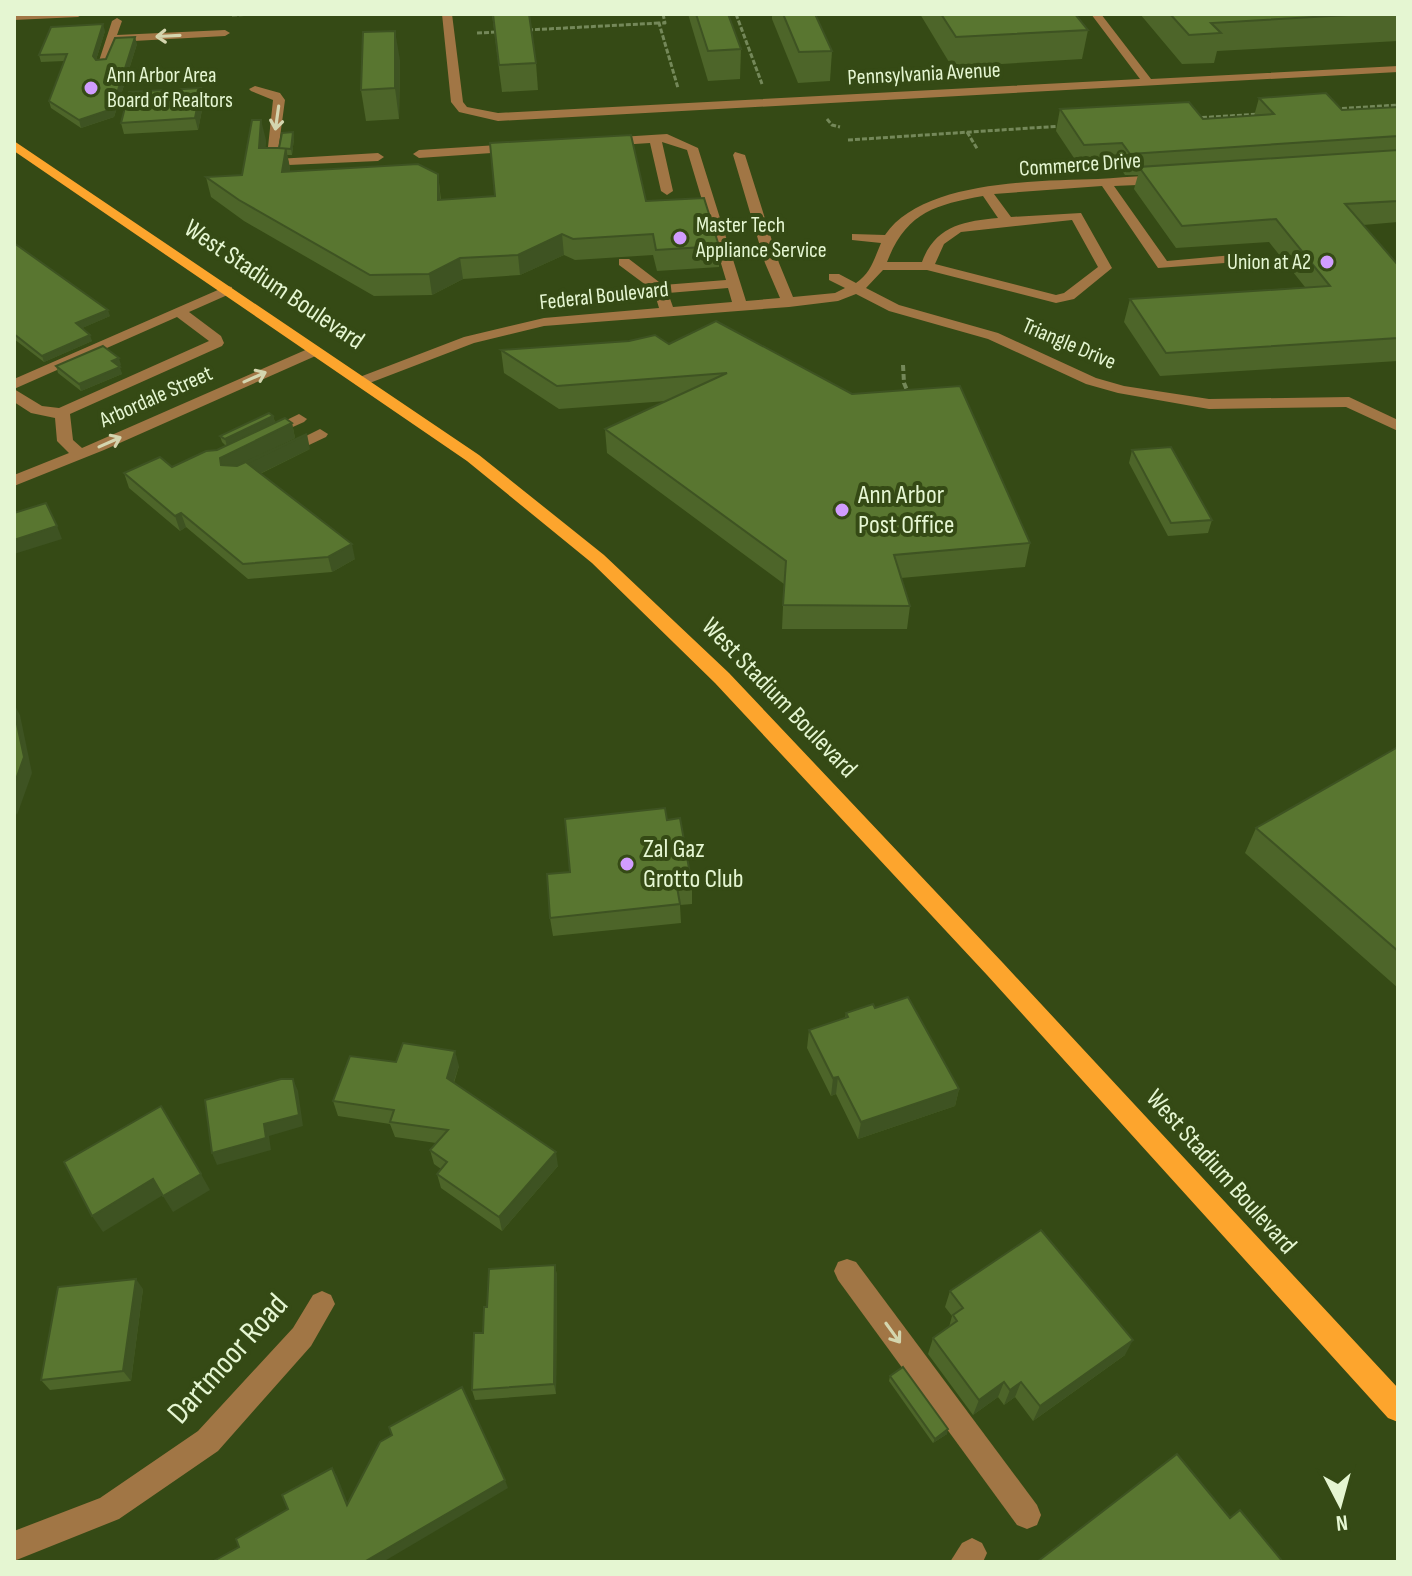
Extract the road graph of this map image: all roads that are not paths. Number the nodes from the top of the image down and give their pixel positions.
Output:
1 (78, 14) edge
2 (447, 14) edge
3 (1093, 15) edge
4 (14, 17) edge
5 (117, 21) dead end
6 (225, 33) dead end
7 (111, 39) junction
8 (102, 62) edge
9 (1398, 69) edge
10 (1147, 81) junction
11 (255, 89) dead end
12 (655, 139) junction
13 (592, 143) edge
14 (14, 145) edge
15 (529, 147) edge
16 (419, 154) dead end
17 (739, 155) dead end
18 (378, 157) dead end
19 (1180, 179) edge
20 (1107, 184) junction
21 (667, 191) dead end
22 (987, 193) junction
23 (1007, 221) junction
24 (857, 237) dead end
25 (887, 239) junction
26 (1233, 259) dead end
27 (624, 262) edge
28 (878, 266) junction
29 (927, 266) junction
30 (834, 277) dead end
31 (733, 284) junction
32 (660, 289) junction
33 (856, 289) junction
34 (227, 290) junction
35 (789, 303) junction
36 (741, 307) junction
37 (178, 311) junction
38 (667, 311) junction
39 (315, 351) junction
40 (362, 381) junction
41 (14, 385) edge
42 (14, 394) edge
43 (62, 412) junction
44 (299, 419) dead end
45 (1398, 426) edge
46 (320, 434) dead end
47 (256, 439) edge
48 (80, 454) junction
49 (262, 461) edge
50 (14, 481) edge
51 (847, 1271) dead end
52 (322, 1304) dead end
53 (1398, 1408) edge
54 (1027, 1515) dead end
55 (14, 1546) edge

1 - 4 street
2 - 10 street, Pennsylvania Avenue
3 - 10 street
5 - 7 street
6 -> 7 street
7 - 8 street
9 - 10 street, Pennsylvania Avenue
11 -> 18 street
12 - 13 street
12 - 21 street
12 - 31 street
14 - 34 main road, West Stadium Boulevard
15 - 16 street
17 - 35 street
19 - 20 street, Commerce Drive
20 - 22 street, Commerce Drive
20 - 26 street
22 - 23 street
22 - 25 street, Commerce Drive
23 - 29 street
23 - 29 street
24 - 25 street
25 - 28 street, Commerce Drive
27 - 32 street
28 - 29 street
28 - 33 street, Commerce Drive
30 - 33 street, Triangle Drive
31 - 32 street
31 - 36 street
32 - 38 street
33 - 35 street, Federal Boulevard
33 - 45 street, Triangle Drive
34 - 37 street
34 - 39 main road, West Stadium Boulevard
35 - 36 street, Federal Boulevard
36 - 38 street, Federal Boulevard
37 - 41 street
37 - 43 street
38 - 40 street, Federal Boulevard
39 - 40 main road, West Stadium Boulevard
48 -> 39 street, Arbordale Street
40 - 53 main road, West Stadium Boulevard
42 - 43 street
43 - 48 street
44 - 47 street
46 - 49 street
48 - 50 street, Arbordale Street
51 -> 54 street
52 - 55 street, Dartmoor Road

